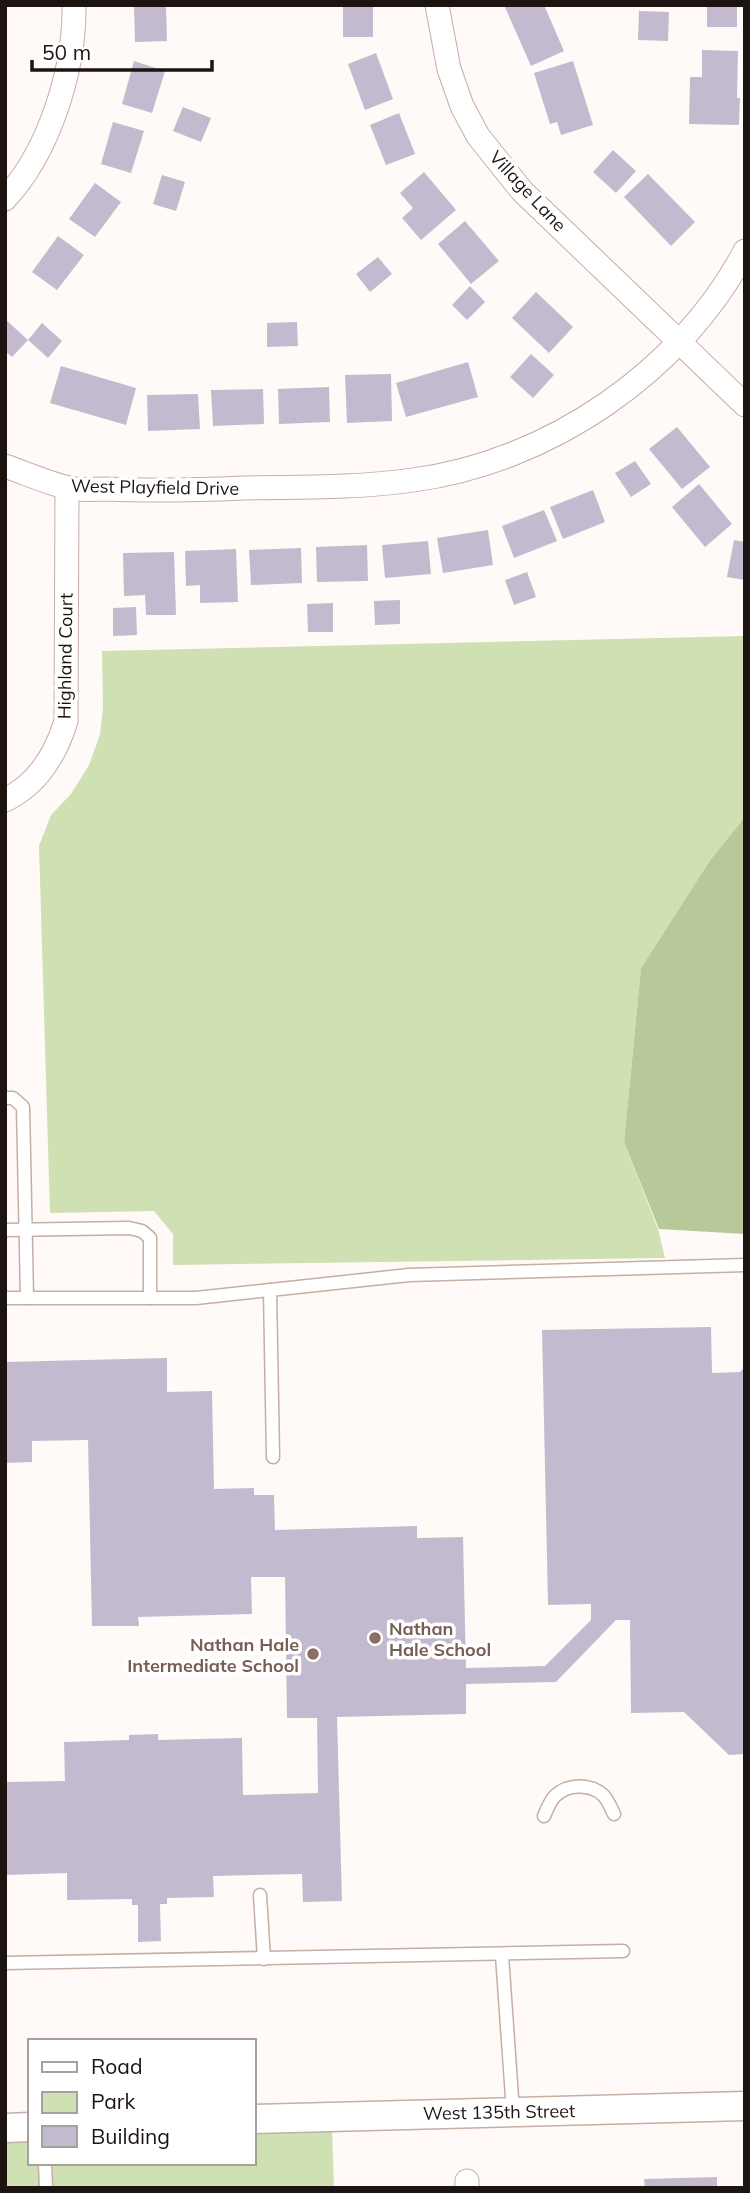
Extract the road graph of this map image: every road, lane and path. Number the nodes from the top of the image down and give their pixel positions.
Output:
1 (74, 5) edge
2 (437, 5) edge
3 (5, 199) edge
4 (745, 251) edge
5 (678, 341) junction
6 (745, 405) edge
7 (5, 466) edge
8 (67, 488) junction
9 (5, 800) edge
10 (5, 1098) edge
11 (5, 1230) edge
12 (25, 1230) junction
13 (745, 1265) edge
14 (270, 1290) junction
15 (5, 1298) edge
16 (27, 1298) junction
17 (150, 1298) junction
18 (274, 1457) dead end
19 (614, 1814) dead end
20 (544, 1816) dead end
21 (260, 1895) dead end
22 (623, 1951) dead end
23 (502, 1955) junction
24 (264, 1959) junction
25 (5, 1963) edge
26 (745, 2106) edge
27 (513, 2112) junction
28 (256, 2119) edge
29 (28, 2127) edge
30 (5, 2128) edge
31 (45, 2165) edge
32 (46, 2188) edge

1 - 3 street
2 - 5 street, Village Lane
4 - 5 street, West Playfield Drive
5 - 6 street, Village Lane
5 - 8 street, West Playfield Drive
7 - 8 street, West Playfield Drive
8 - 9 street, Highland Court
10 - 12 lane
11 - 12 lane
12 - 16 lane
12 - 17 lane
13 - 14 lane
14 - 17 lane
14 - 18 lane
15 - 16 lane
16 - 17 lane
19 - 20 lane
21 - 24 lane
22 - 23 lane
23 - 24 lane
23 - 27 lane
24 - 25 lane
26 - 27 street, West 135th Street
27 - 28 street, West 135th Street
29 - 30 street
31 - 32 lane

